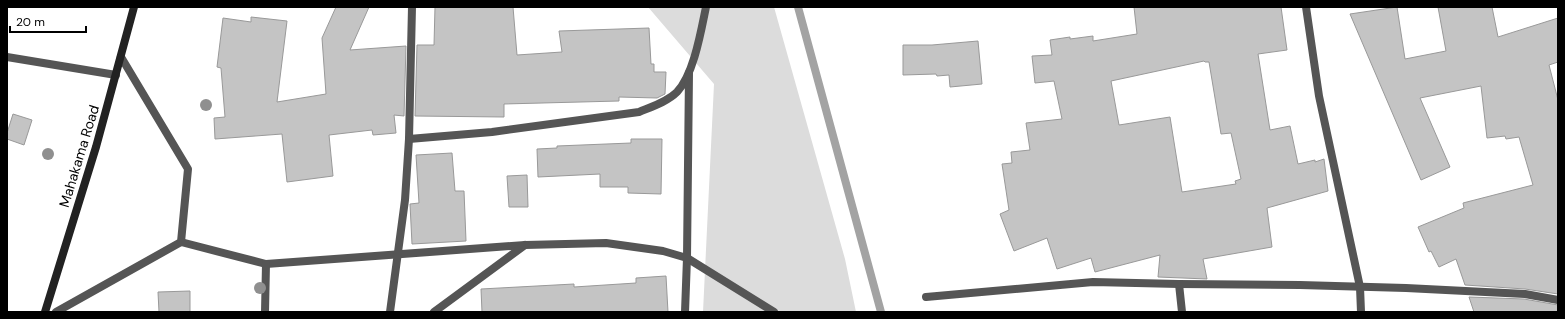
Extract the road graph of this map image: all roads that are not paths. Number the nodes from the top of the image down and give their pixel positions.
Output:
1 (134, 7) edge
2 (412, 7) edge
3 (706, 7) edge
4 (1306, 7) edge
5 (7, 57) edge
6 (121, 57) junction
7 (689, 72) junction
8 (116, 75) junction
9 (409, 139) junction
10 (181, 242) junction
11 (525, 244) junction
12 (398, 255) junction
13 (687, 258) junction
14 (266, 264) junction
15 (1179, 284) junction
16 (1360, 287) junction
17 (926, 297) dead end
18 (1558, 300) edge
19 (45, 312) edge
20 (56, 312) edge
21 (265, 312) edge
22 (390, 312) edge
23 (434, 312) edge
24 (684, 312) edge
25 (774, 312) edge
26 (1182, 312) edge
27 (1361, 312) edge

1 - 6 street, Mahakama Road
2 - 9 street
3 - 7 street
4 - 16 street
5 - 8 street
6 - 8 street, Mahakama Road
6 - 10 street
7 - 9 street
7 - 13 street
8 - 19 street, Mahakama Road
9 - 12 street
10 - 14 street
10 - 20 street
11 - 12 street
11 - 13 street
11 - 23 street
12 - 14 street
12 - 22 street
13 - 24 street
13 - 25 street
14 - 21 street
15 - 16 street
15 - 17 street
15 - 26 street
16 - 18 street
16 - 27 street

